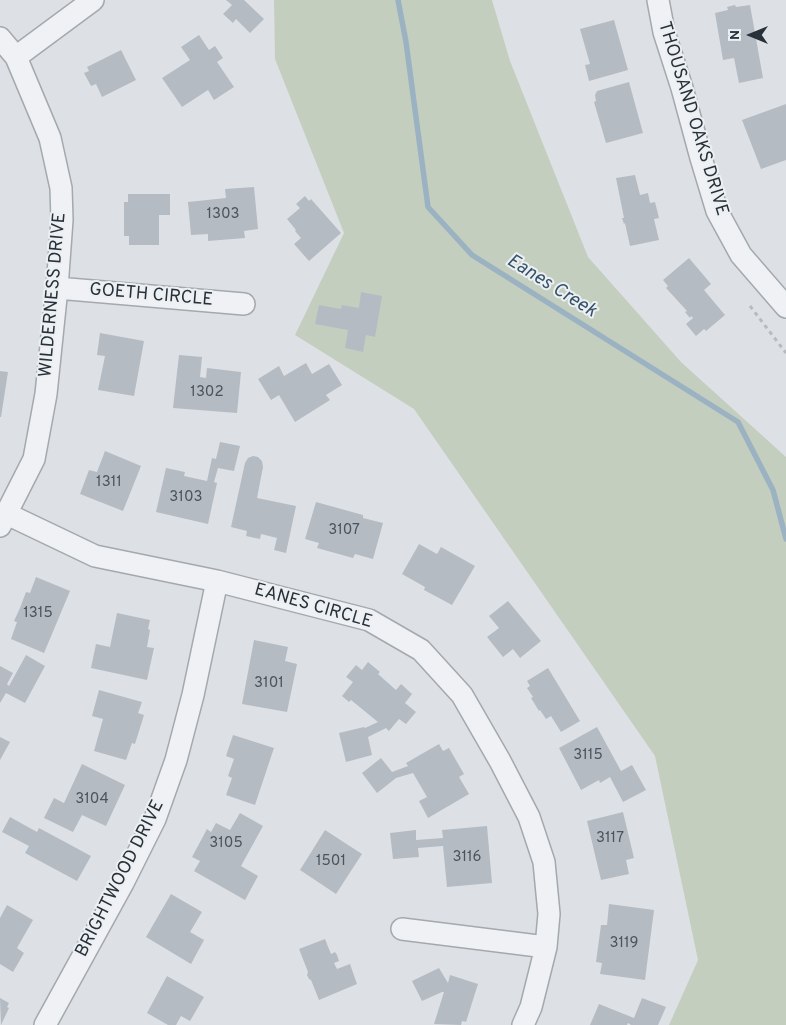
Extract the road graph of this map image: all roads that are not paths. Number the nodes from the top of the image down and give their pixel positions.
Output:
1 (93, 0) edge
2 (658, 0) edge
3 (0, 38) edge
4 (16, 57) junction
5 (57, 288) junction
6 (244, 304) dead end
7 (786, 307) edge
8 (3, 520) edge
9 (217, 581) junction
10 (402, 929) dead end
11 (546, 947) junction
12 (45, 1025) edge
13 (523, 1025) edge

1 - 4 street
2 - 7 street, THOUSAND OAKS DRIVE
3 - 4 street, WILDERNESS DRIVE
4 - 5 street, WILDERNESS DRIVE
5 - 6 street, GOETH CIRCLE
5 - 8 street, WILDERNESS DRIVE
8 - 9 street, EANES CIRCLE
9 - 11 street, EANES CIRCLE
9 - 12 street, BRIGHTWOOD DRIVE
10 - 11 street
11 - 13 street, EANES CIRCLE

